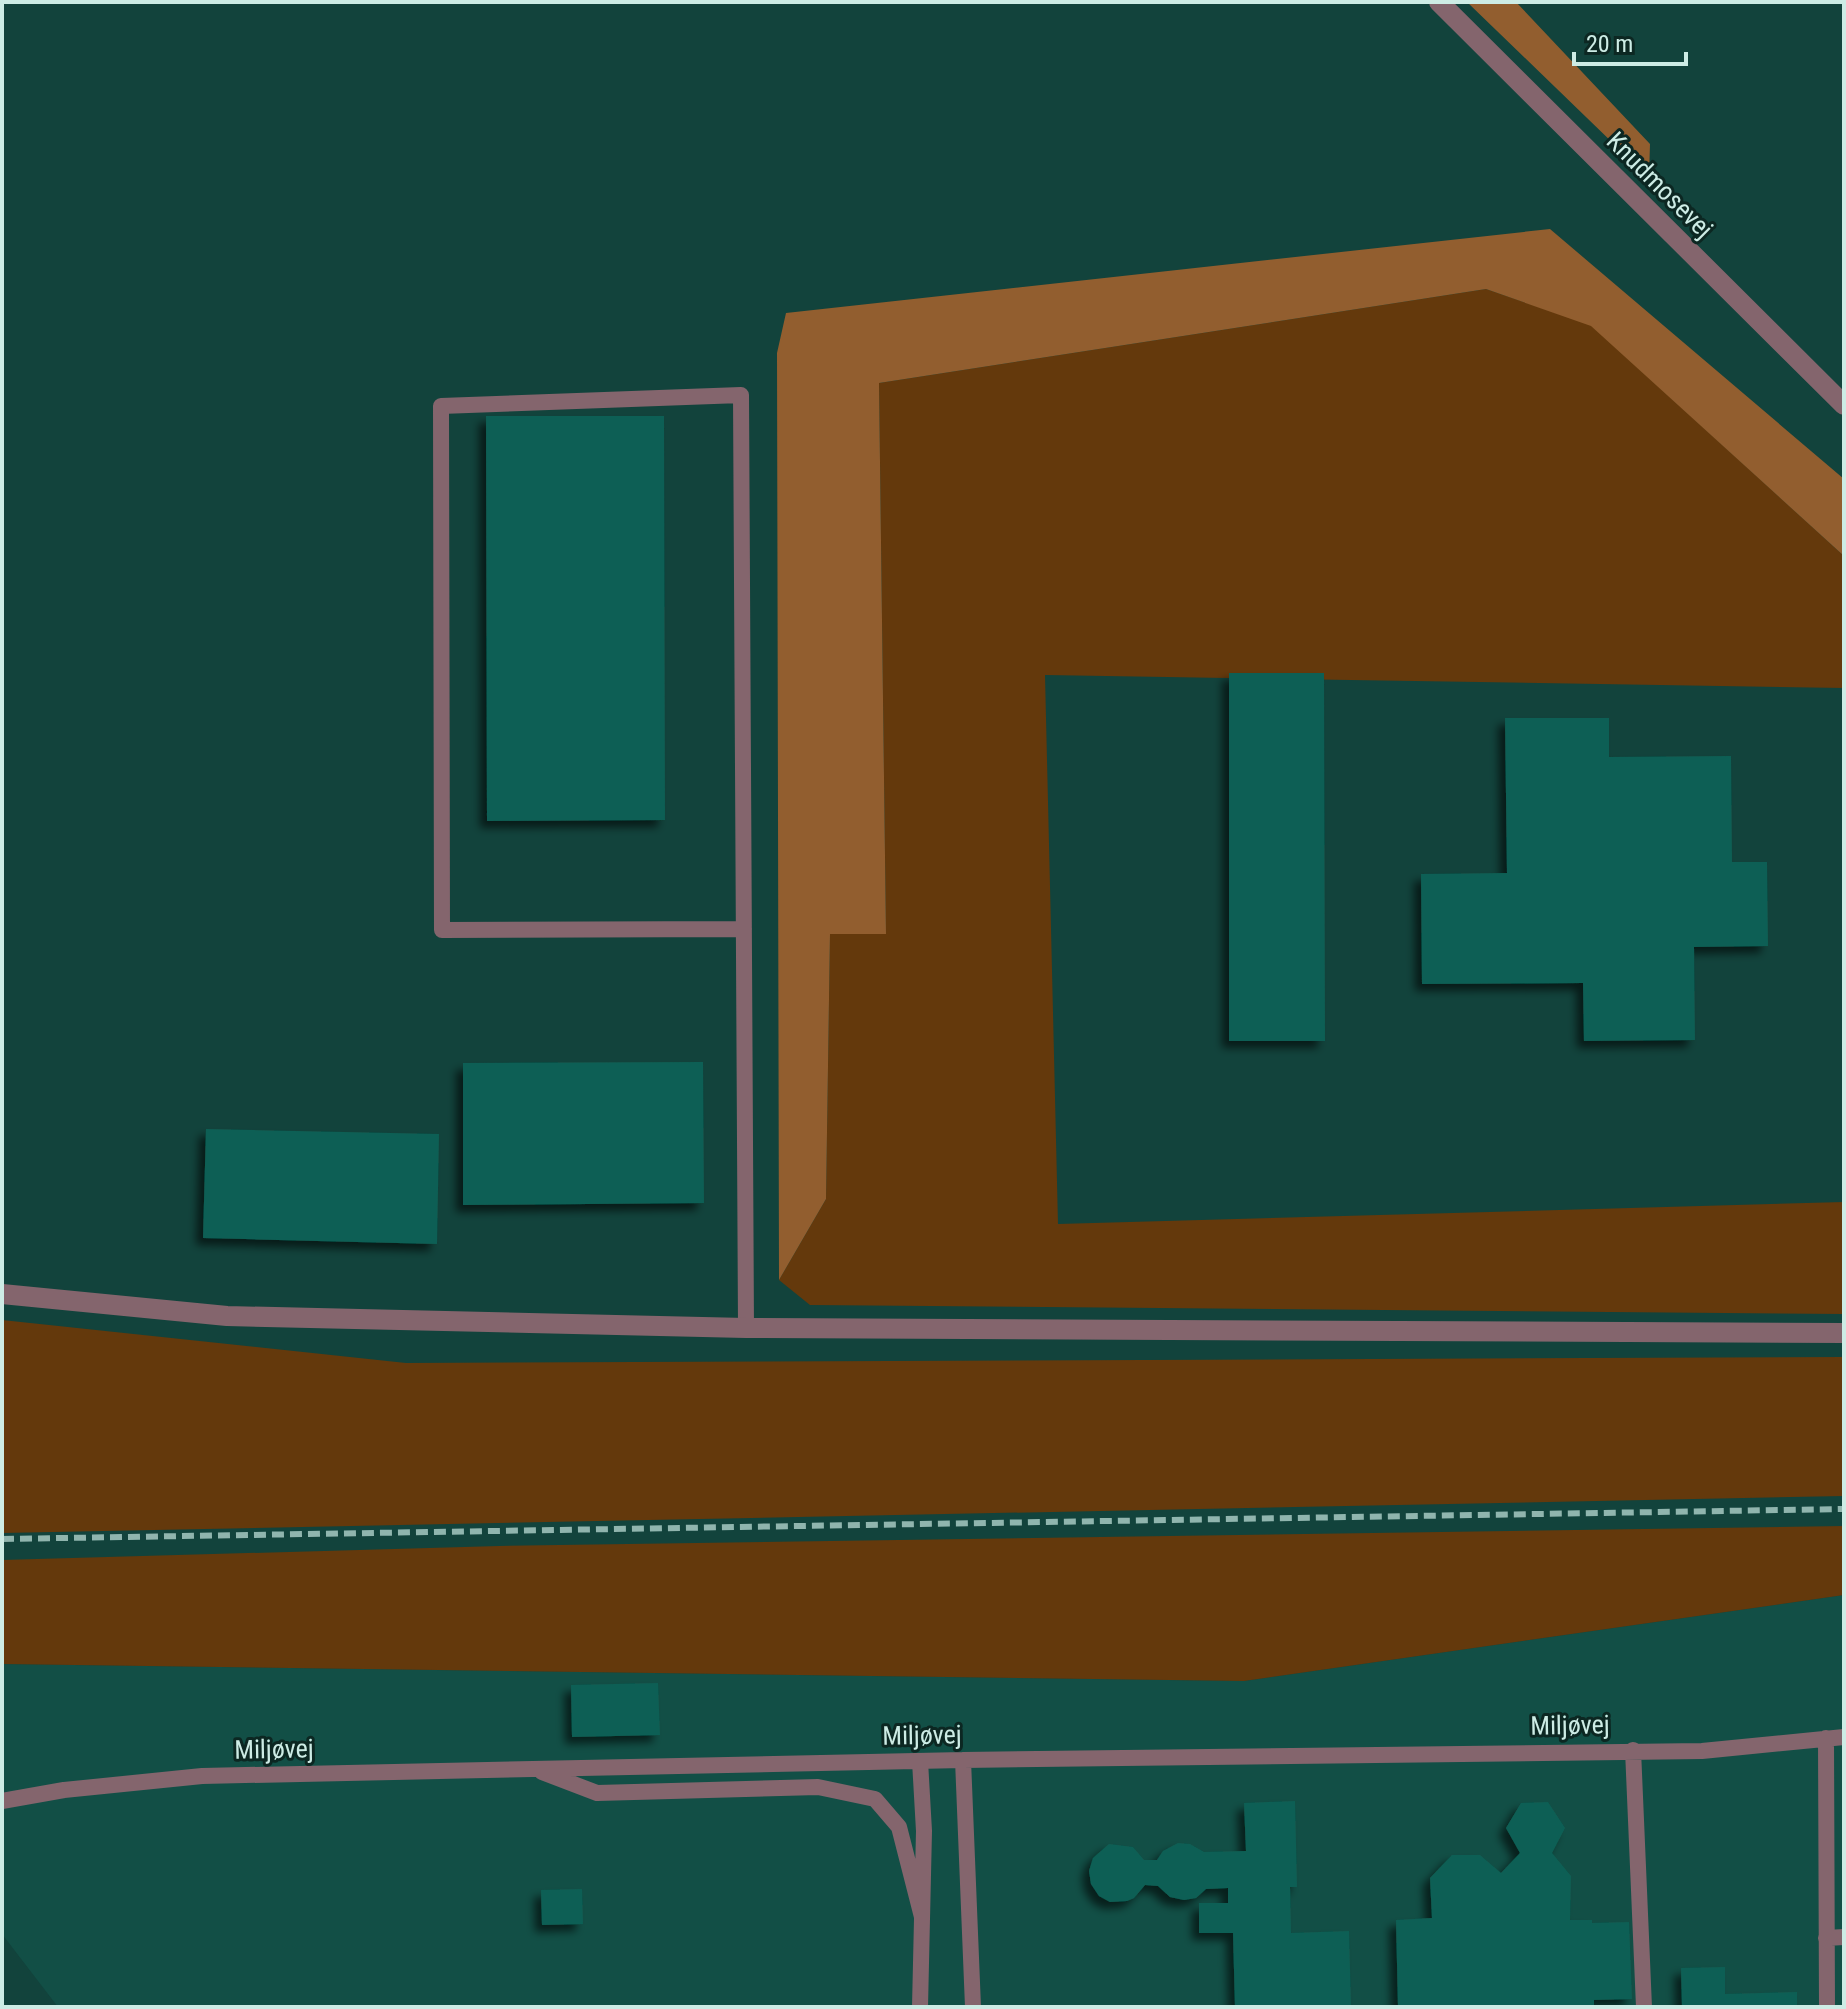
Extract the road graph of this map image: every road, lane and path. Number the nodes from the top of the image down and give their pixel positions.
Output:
1 (1439, 2) edge
2 (1844, 405) edge
3 (744, 929) junction
4 (2, 1294) edge
5 (746, 1328) junction
6 (1844, 1333) edge
7 (1844, 1737) edge
8 (1826, 1738) junction
9 (1633, 1750) junction
10 (963, 1760) junction
11 (920, 1761) junction
12 (533, 1769) junction
13 (2, 1801) edge
14 (922, 1917) junction
15 (1844, 1937) edge
16 (1826, 1938) junction
17 (920, 2007) edge
18 (973, 2007) edge
19 (1644, 2007) edge
20 (1827, 2007) edge

1 - 2 street, Knudmosevej
3 - 3 lane
3 - 5 lane
4 - 5 street
5 - 6 street
7 - 8 lane, Miljøvej
8 - 9 lane, Miljøvej
8 - 16 lane
9 - 10 lane, Miljøvej
9 - 19 lane
10 - 11 lane, Miljøvej
10 - 18 lane
11 - 12 lane, Miljøvej
11 - 14 lane
12 - 13 lane, Miljøvej
12 - 14 lane
14 - 17 lane
15 - 16 lane
16 - 20 lane

